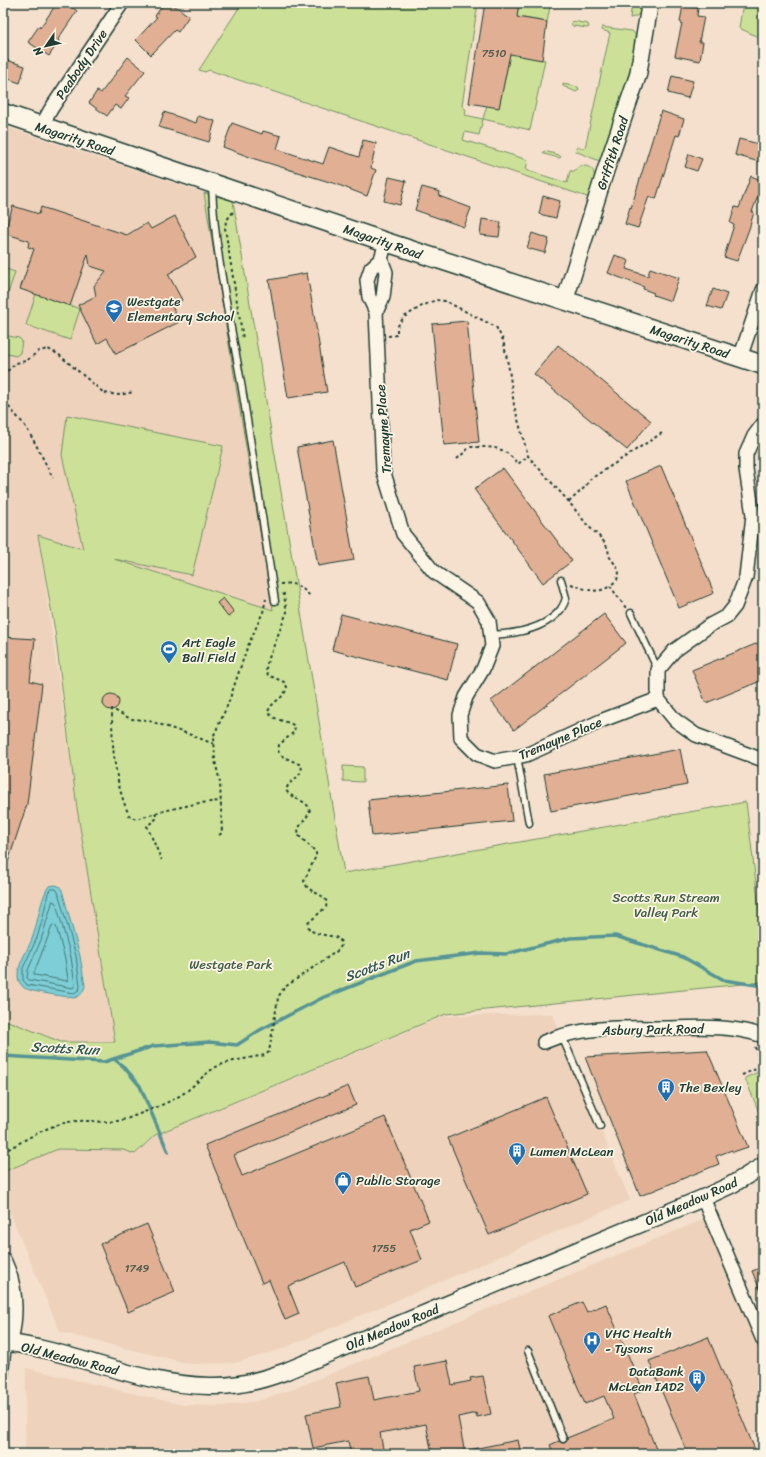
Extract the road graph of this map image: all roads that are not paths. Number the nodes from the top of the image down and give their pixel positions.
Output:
1 (122, 3) edge
2 (650, 3) edge
3 (3, 113) edge
4 (41, 127) junction
5 (212, 183) junction
6 (386, 242) junction
7 (381, 259) junction
8 (763, 290) edge
9 (565, 300) junction
10 (376, 312) junction
11 (740, 358) junction
12 (763, 365) edge
13 (763, 424) edge
14 (561, 580) road end
15 (275, 600) road end
16 (631, 613) road end
17 (491, 635) junction
18 (658, 670) junction
19 (658, 699) junction
20 (517, 757) junction
21 (763, 760) edge
22 (529, 823) dead end
23 (562, 1035) junction
24 (763, 1036) edge
25 (544, 1042) dead end
26 (600, 1126) dead end
27 (763, 1166) edge
28 (703, 1198) junction
29 (3, 1261) edge
30 (763, 1340) edge
31 (6, 1342) edge
32 (528, 1351) dead end
33 (4, 1382) dead end
34 (563, 1439) dead end

1 - 4 street, Peabody Drive
2 - 9 street, Griffith Road
3 - 4 main road, Magarity Road
4 - 5 main road, Magarity Road
5 - 6 main road, Magarity Road
5 - 15 lane
6 - 7 street, Tremayne Place
6 - 9 main road, Magarity Road
7 - 10 street, Tremayne Place
7 - 10 street, Tremayne Place
8 - 11 street
9 - 11 main road, Magarity Road
10 - 17 street, Tremayne Place
11 - 12 main road, Magarity Road
13 - 18 street
14 - 17 lane
16 - 18 lane
17 - 20 street, Tremayne Place
18 - 19 street
19 - 20 street, Tremayne Place
19 - 21 street
20 - 22 lane
23 - 24 street, Asbury Park Road
23 - 25 street, Asbury Park Road
23 - 26 lane
27 - 28 street, Old Meadow Road
28 - 30 street
28 - 31 street, Old Meadow Road
29 - 31 street
31 - 33 lane
32 - 34 lane

